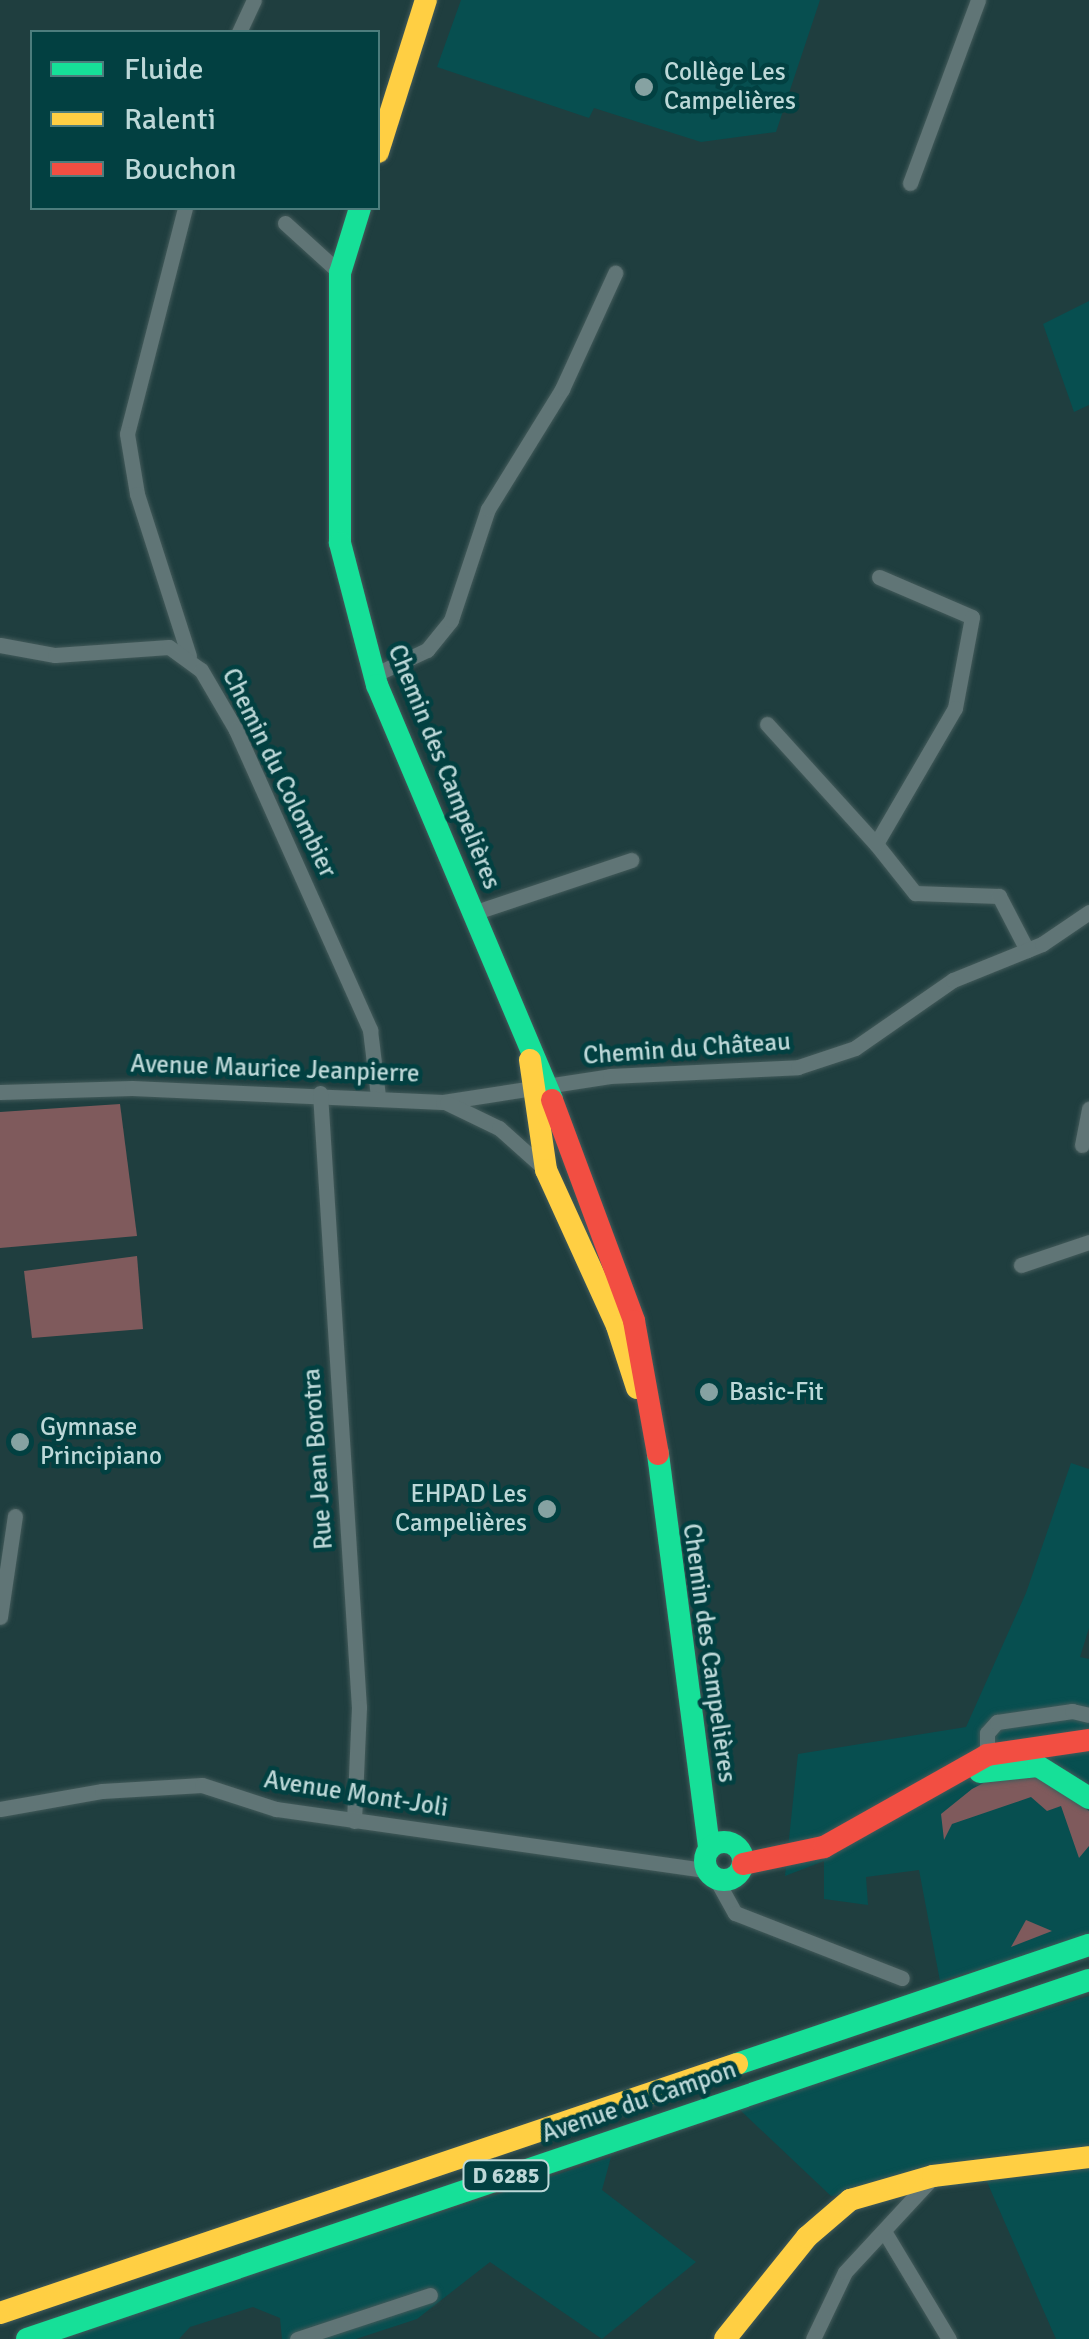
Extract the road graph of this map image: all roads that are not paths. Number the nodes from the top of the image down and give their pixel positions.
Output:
1 (254, 0) edge
2 (426, 0) edge
3 (978, 0) edge
4 (241, 30) edge
5 (380, 146) edge
6 (910, 182) dead end
7 (184, 210) edge
8 (359, 210) edge
9 (285, 223) dead end
10 (615, 272) dead end
11 (340, 273) junction
12 (880, 577) dead end
13 (0, 645) edge
14 (189, 656) junction
15 (374, 675) junction
16 (767, 724) dead end
17 (876, 844) junction
18 (632, 860) dead end
19 (473, 913) junction
20 (1088, 915) edge
21 (1027, 950) junction
22 (540, 1090) junction
23 (0, 1092) edge
24 (320, 1094) junction
25 (378, 1096) junction
26 (443, 1102) junction
27 (1089, 1110) edge
28 (1082, 1145) dead end
29 (546, 1170) junction
30 (1089, 1242) edge
31 (1021, 1266) dead end
32 (656, 1464) junction
33 (15, 1516) dead end
34 (0, 1617) edge
35 (1089, 1715) edge
36 (1089, 1740) edge
37 (987, 1755) junction
38 (948, 1780) junction
39 (1089, 1798) edge
40 (0, 1809) edge
41 (354, 1821) junction
42 (742, 1864) junction
43 (711, 1866) junction
44 (1089, 1946) edge
45 (902, 1978) dead end
46 (1089, 1980) edge
47 (1089, 2158) edge
48 (933, 2176) junction
49 (884, 2231) junction
50 (430, 2295) dead end
51 (0, 2313) edge
52 (26, 2339) edge
53 (297, 2339) edge
54 (725, 2339) edge
55 (813, 2339) edge
56 (948, 2339) edge

1 - 4 street
2 - 5 main road
3 - 6 street
7 - 14 street
8 - 11 main road, Chemin des Campelières
9 - 11 street
10 - 15 street
11 - 15 main road, Chemin des Campelières
12 - 17 street
13 - 14 street, Chemin du Colombier
14 - 25 street, Chemin du Colombier
15 - 19 main road, Chemin des Campelières
16 - 17 street
17 - 21 street
18 - 19 street
19 - 22 main road, Chemin des Campelières
20 - 21 street, Chemin du Château
21 - 22 street, Chemin du Château
22 - 26 street, Avenue Maurice Jeanpierre
22 - 29 main road, Chemin des Campelières
22 - 32 main road, Chemin des Campelières
23 - 24 street, Avenue Maurice Jeanpierre
24 - 25 street, Avenue Maurice Jeanpierre
24 - 41 street, Rue Jean Borotra
25 - 26 street, Avenue Maurice Jeanpierre
26 - 29 street
27 - 28 street
29 - 32 main road, Chemin des Campelières
30 - 31 street
32 - 43 main road, Chemin des Campelières
33 - 34 street
35 - 37 street
36 - 37 main road
37 - 38 main road
38 - 39 main road
38 - 42 main road
40 - 41 street, Avenue Mont-Joli
41 - 43 street, Avenue Mont-Joli
42 - 43 main road
42 - 43 main road
43 - 45 street
44 - 51 main road, Avenue du Campon / D 6285
46 - 52 main road, Avenue du Campon / D 6285
47 - 48 main road
48 - 49 street
48 - 54 main road
49 - 55 street
49 - 56 street
50 - 53 street

